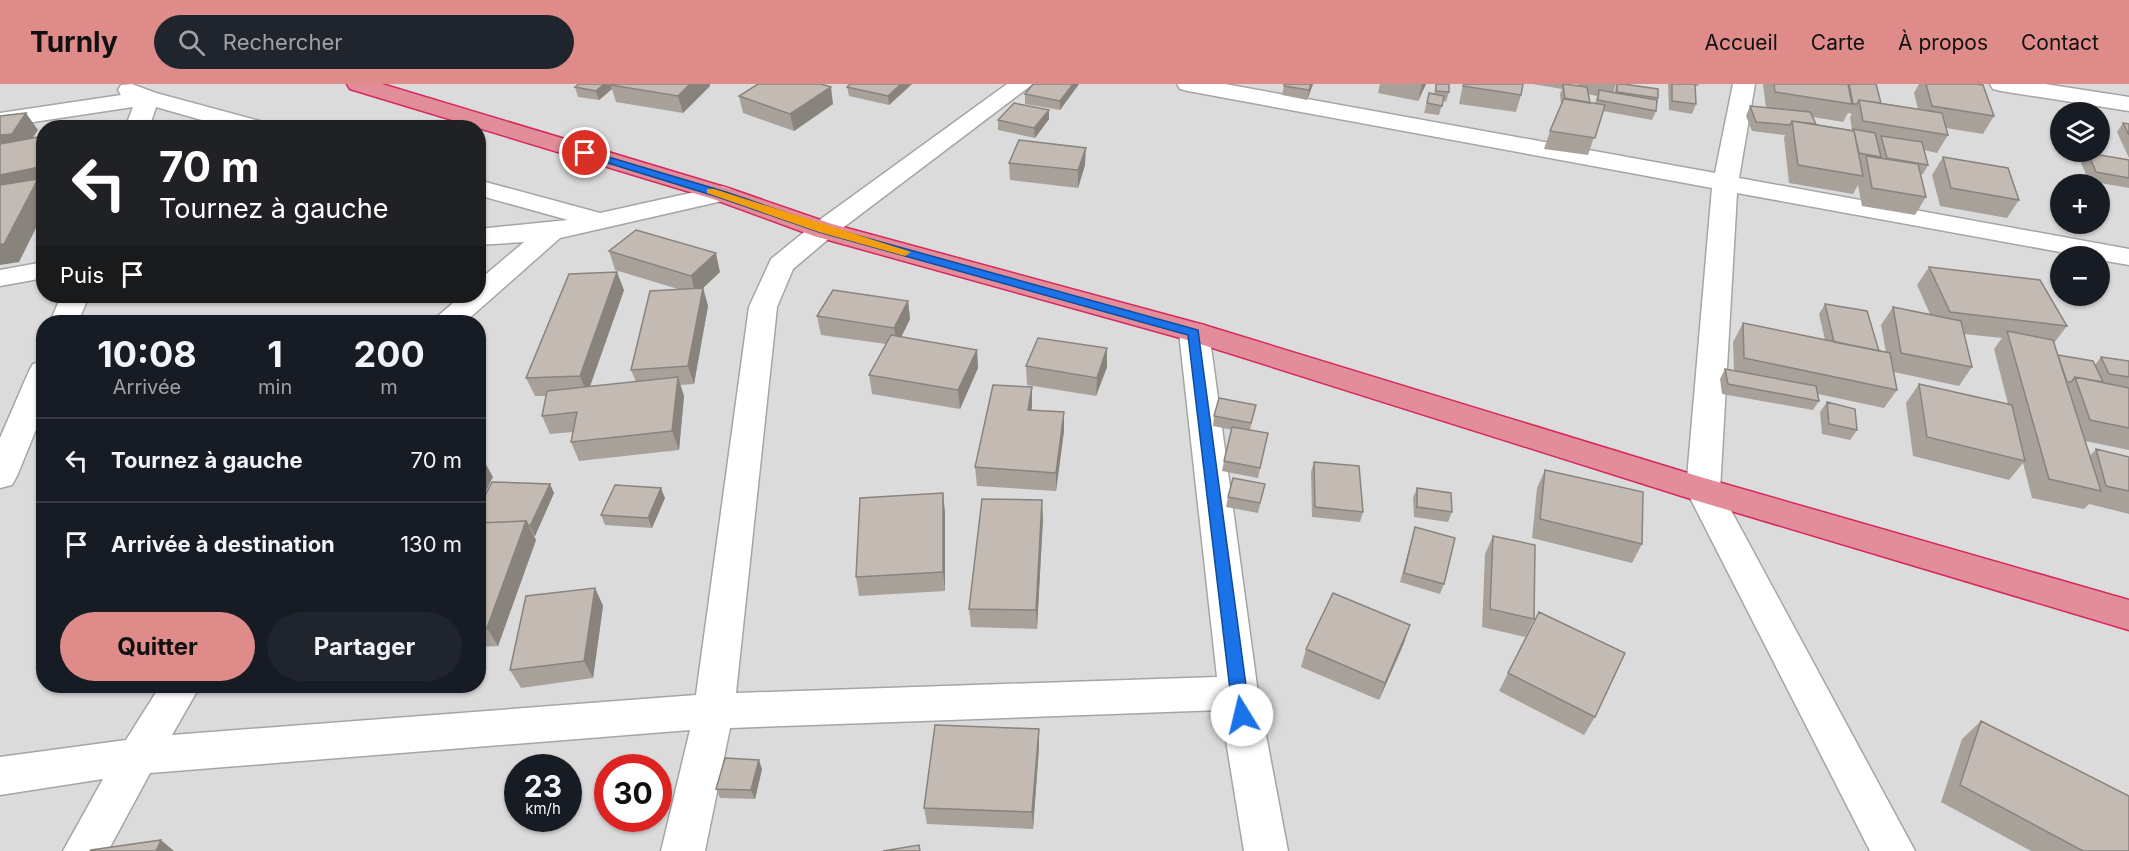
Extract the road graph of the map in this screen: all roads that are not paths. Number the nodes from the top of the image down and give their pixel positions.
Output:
1 (116, 84) edge
2 (358, 84) edge
3 (1022, 84) edge
4 (1188, 84) edge
5 (1744, 84) edge
6 (2001, 84) edge
7 (147, 98) junction
8 (2129, 104) edge
9 (0, 120) edge
10 (140, 120) edge
11 (229, 120) edge
12 (477, 120) edge
13 (486, 123) edge
14 (1725, 184) junction
15 (486, 189) edge
16 (722, 194) junction
17 (600, 221) junction
18 (823, 230) junction
19 (551, 232) junction
20 (486, 236) edge
21 (2129, 257) edge
22 (36, 271) edge
23 (0, 278) edge
24 (486, 289) edge
25 (470, 303) edge
26 (456, 315) edge
27 (1194, 332) junction
28 (36, 390) edge
29 (0, 476) edge
30 (1703, 490) junction
31 (2129, 615) edge
32 (177, 693) edge
33 (1238, 693) junction
34 (714, 711) junction
35 (138, 756) junction
36 (0, 776) edge
37 (85, 851) edge
38 (683, 851) edge
39 (1266, 851) edge
40 (1893, 851) edge

1 - 7 street
2 - 12 highway
3 - 18 street
4 - 14 street
5 - 14 street
6 - 8 street
7 - 9 street
7 - 10 street
7 - 11 street
13 - 16 highway
14 - 21 street
14 - 30 street
15 - 17 street
16 - 17 street
16 - 18 highway
17 - 19 street
18 - 27 highway
18 - 34 street
19 - 20 street
19 - 24 street
22 - 23 street
25 - 26 street
27 - 30 highway
27 - 33 street
28 - 29 street
30 - 31 highway
30 - 40 street
32 - 35 street
33 - 34 street
33 - 39 street
34 - 35 street
34 - 38 street
35 - 36 street
35 - 37 street

